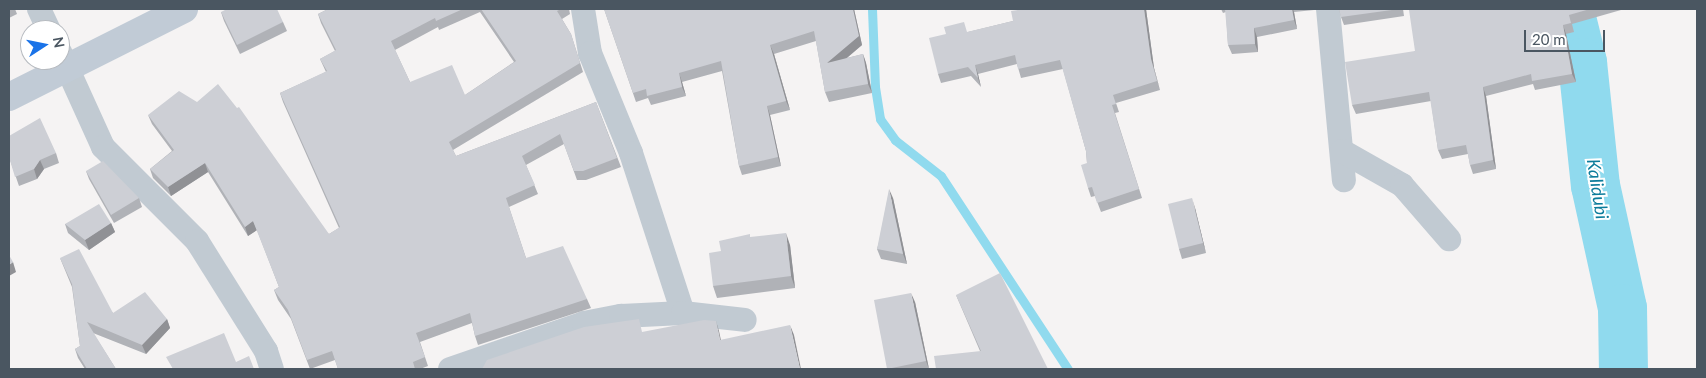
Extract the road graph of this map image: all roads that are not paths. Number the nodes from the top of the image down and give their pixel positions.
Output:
1 (184, 9) edge
2 (583, 9) edge
3 (1328, 9) edge
4 (70, 57) edge
5 (49, 70) edge
6 (68, 70) edge
7 (9, 96) edge
8 (1342, 151) junction
9 (1344, 180) dead end
10 (1448, 239) dead end
11 (683, 313) junction
12 (745, 320) dead end
13 (272, 369) edge
14 (450, 369) edge

1 - 4 street
2 - 11 street
3 - 8 street
5 - 7 street
6 - 13 street
8 - 9 street
8 - 10 street
11 - 12 street
11 - 14 street

